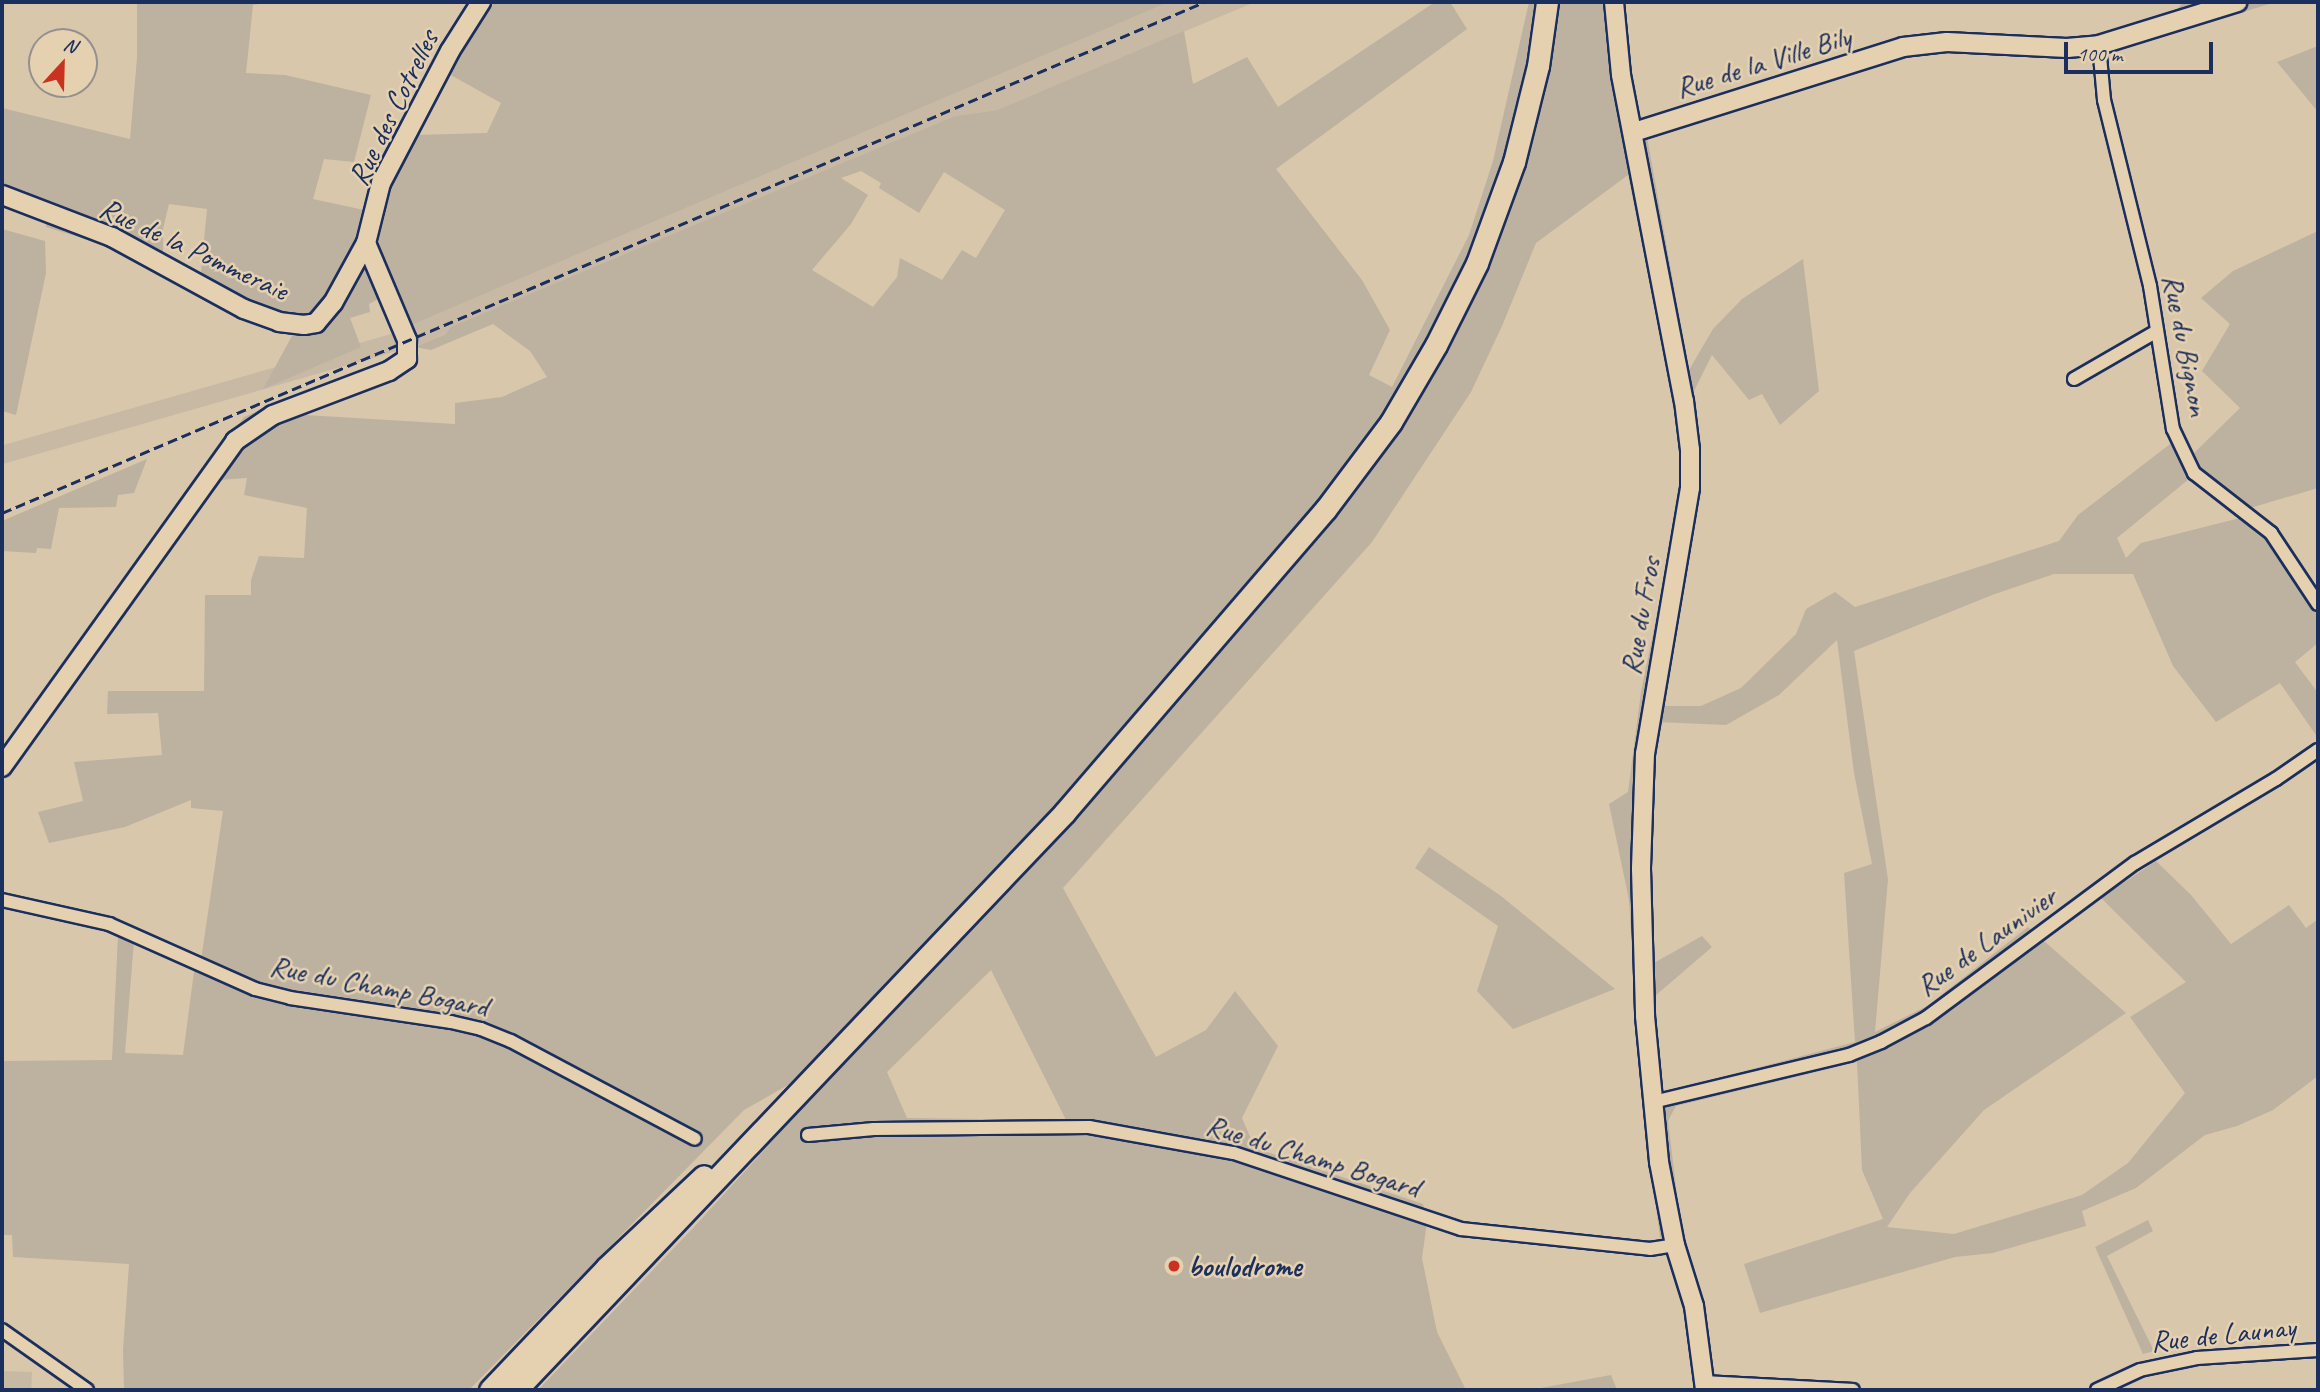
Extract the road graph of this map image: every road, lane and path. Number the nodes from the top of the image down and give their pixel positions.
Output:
1 (481, 2) edge
2 (1547, 2) edge
3 (1614, 2) edge
4 (2238, 2) edge
5 (2099, 45) junction
6 (1634, 132) junction
7 (2, 195) edge
8 (366, 243) junction
9 (2157, 331) junction
10 (2074, 379) dead end
11 (2318, 604) edge
12 (2318, 750) edge
13 (2, 767) edge
14 (2, 900) edge
15 (802, 1088) junction
16 (1653, 1102) junction
17 (808, 1135) dead end
18 (695, 1139) dead end
19 (1675, 1245) junction
20 (2, 1329) edge
21 (570, 1336) junction
22 (2318, 1350) edge
23 (511, 1381) edge
24 (1705, 1386) edge
25 (1803, 1389) edge
26 (87, 1390) edge
27 (482, 1390) edge
28 (490, 1390) edge
29 (526, 1390) edge
30 (1853, 1390) edge
31 (2097, 1390) edge

1 - 8 street, Rue des Cotrelles
2 - 15 highway
3 - 6 street, Rue du Fros
4 - 5 street, Rue de la Ville Bily
5 - 6 street, Rue de la Ville Bily
5 - 9 street, Rue du Bignon
6 - 16 street, Rue du Fros
7 - 8 street, Rue de la Pommeraie
8 - 13 street
9 - 10 street
9 - 11 street, Rue du Bignon
12 - 16 street, Rue de Launivier
14 - 18 street, Rue du Champ Bogard
15 - 21 highway
15 - 23 highway
16 - 19 street, Rue du Fros
17 - 19 street, Rue du Champ Bogard
19 - 24 street, Rue du Fros
20 - 26 street
21 - 23 highway
21 - 29 highway
22 - 31 street, Rue de Launay
23 - 27 highway
23 - 28 highway
24 - 25 street
25 - 30 street

